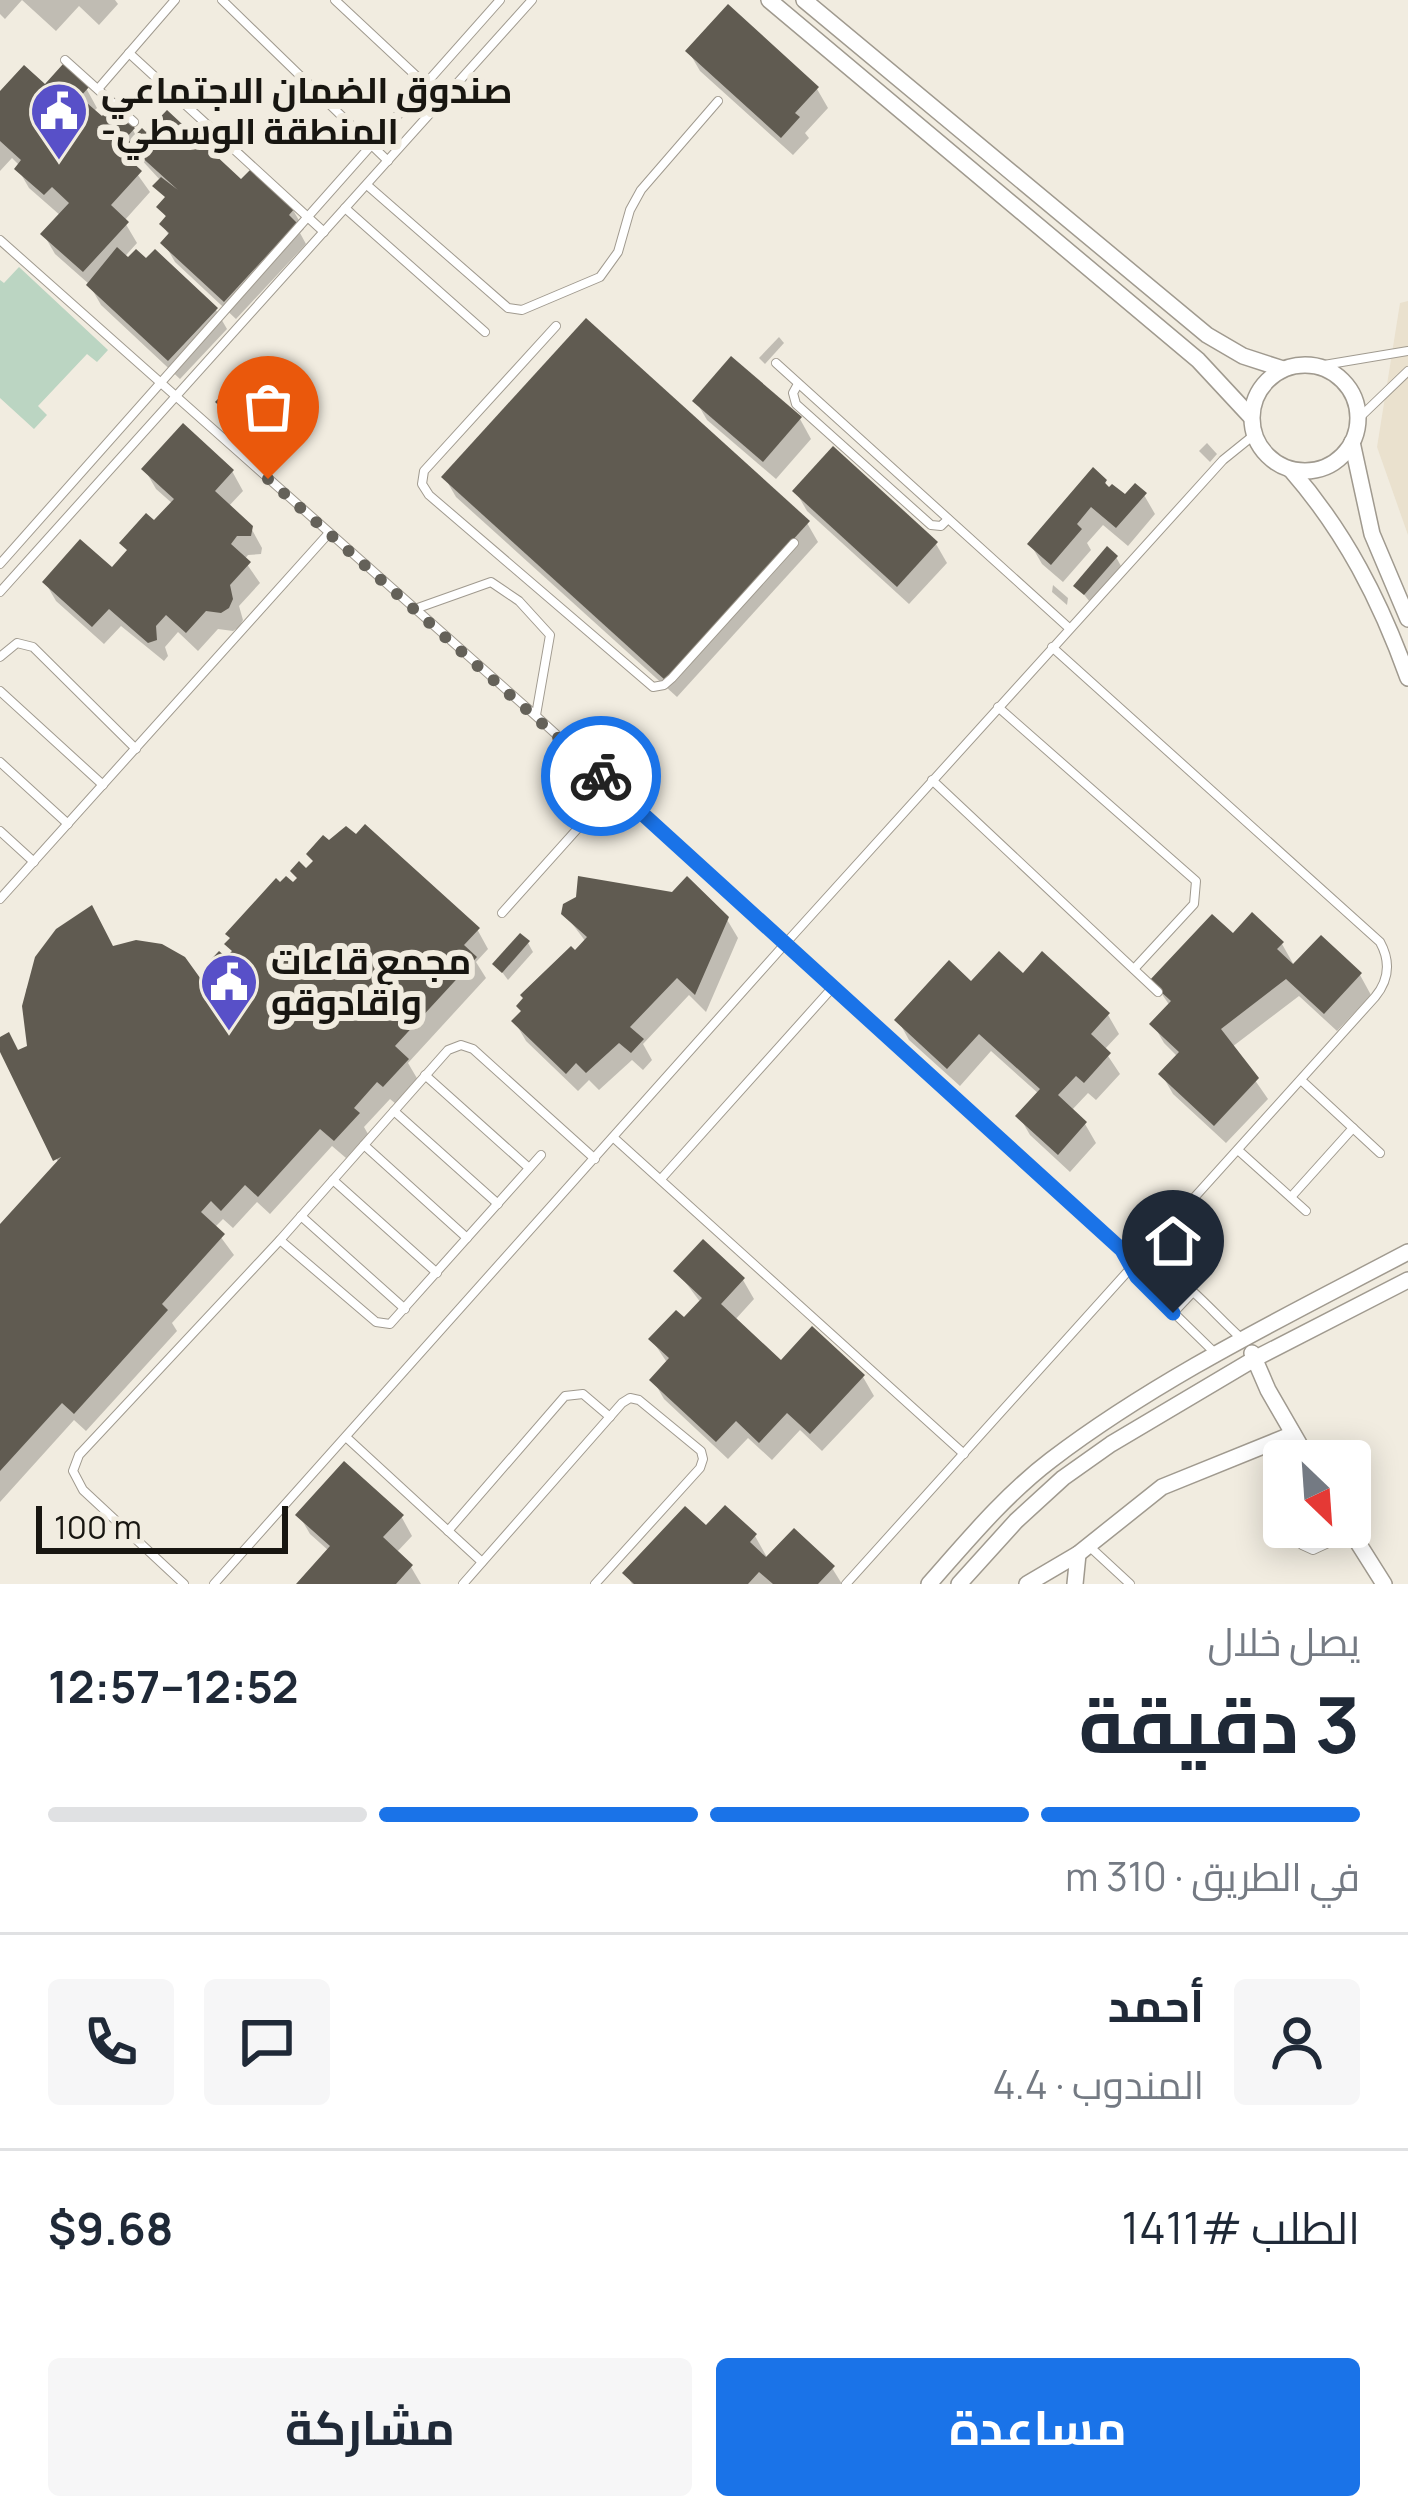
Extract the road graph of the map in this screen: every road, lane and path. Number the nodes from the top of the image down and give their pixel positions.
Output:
1 (175, 0) edge
2 (222, 0) edge
3 (335, 0) edge
4 (500, 0) edge
5 (532, 0) edge
6 (769, 0) edge
7 (804, 0) edge
8 (129, 53) junction
9 (65, 60) dead end
10 (425, 84) junction
11 (98, 89) junction
12 (442, 100) junction
13 (718, 101) dead end
14 (134, 122) dead end
15 (372, 145) junction
16 (388, 160) junction
17 (367, 184) junction
18 (345, 208) junction
19 (308, 218) junction
20 (324, 232) junction
21 (0, 240) edge
22 (262, 270) junction
23 (278, 284) junction
24 (556, 326) dead end
25 (485, 332) dead end
26 (1408, 350) edge
27 (776, 363) dead end
28 (1318, 366) junction
29 (1283, 369) junction
30 (1408, 371) edge
31 (799, 384) junction
32 (161, 385) junction
33 (176, 398) junction
34 (1251, 417) junction
35 (1358, 419) junction
36 (1254, 435) junction
37 (1352, 442) junction
38 (1291, 470) junction
39 (948, 519) junction
40 (329, 533) junction
41 (794, 543) dead end
42 (0, 564) edge
43 (4, 580) edge
44 (534, 586) junction
45 (0, 592) edge
46 (519, 601) junction
47 (415, 609) junction
48 (1408, 620) edge
49 (1070, 628) junction
50 (1052, 647) junction
51 (0, 657) edge
52 (1408, 678) edge
53 (0, 691) edge
54 (998, 707) junction
55 (536, 716) junction
56 (136, 749) junction
57 (0, 762) edge
58 (932, 781) junction
59 (103, 785) junction
60 (614, 788) junction
61 (68, 824) junction
62 (0, 831) edge
63 (34, 862) junction
64 (1, 896) edge
65 (502, 913) dead end
66 (785, 944) junction
67 (1134, 969) junction
68 (833, 987) junction
69 (1158, 992) dead end
70 (425, 1075) junction
71 (1300, 1080) junction
72 (394, 1111) junction
73 (1353, 1128) junction
74 (614, 1138) junction
75 (364, 1145) junction
76 (1238, 1150) junction
77 (1380, 1153) dead end
78 (541, 1155) dead end
79 (595, 1159) junction
80 (529, 1168) junction
81 (333, 1180) junction
82 (661, 1180) junction
83 (1291, 1197) junction
84 (498, 1204) junction
85 (1306, 1211) dead end
86 (301, 1216) junction
87 (467, 1238) junction
88 (280, 1240) junction
89 (1122, 1250) junction
90 (1408, 1252) edge
91 (1143, 1255) junction
92 (1132, 1269) junction
93 (437, 1273) junction
94 (1408, 1280) edge
95 (1191, 1294) junction
96 (405, 1310) junction
97 (1173, 1313) junction
98 (1242, 1340) junction
99 (1217, 1355) junction
100 (1256, 1358) junction
101 (1234, 1371) junction
102 (1268, 1390) junction
103 (610, 1417) junction
104 (1293, 1434) junction
105 (346, 1437) junction
106 (1297, 1440) edge
107 (964, 1454) junction
108 (448, 1531) junction
109 (1362, 1548) edge
110 (1083, 1550) junction
111 (482, 1562) junction
112 (184, 1584) edge
113 (214, 1584) edge
114 (463, 1584) edge
115 (595, 1584) edge
116 (846, 1584) edge
117 (929, 1584) edge
118 (958, 1584) edge
119 (1027, 1584) edge
120 (1076, 1584) edge
121 (1130, 1584) edge
122 (1384, 1584) edge

1 - 8 lane
2 - 15 lane
3 - 10 lane
4 - 10 lane
5 - 12 lane
6 - 34 street
7 - 29 street
8 - 11 lane
8 - 19 lane
9 - 11 lane
10 - 12 lane
10 - 15 lane
11 - 14 lane
12 - 16 lane
13 - 17 lane
15 - 16 lane
15 - 19 lane
16 - 17 lane
17 - 18 lane
18 - 20 lane
18 - 25 lane
19 - 20 lane
19 - 22 lane
20 - 23 lane
21 - 32 lane
22 - 23 lane
22 - 32 lane
23 - 33 lane
24 - 44 lane
26 - 28 lane
27 - 31 lane
28 - 29 street
28 - 35 street
29 - 34 street
30 - 35 lane
31 - 39 lane
31 - 39 lane
32 - 33 lane
32 - 42 lane
33 - 40 lane
33 - 43 lane
34 - 36 street
35 - 37 street
36 - 38 street
36 - 49 lane
37 - 38 street
37 - 48 street
38 - 52 street
39 - 49 lane
40 - 47 lane
40 - 56 lane
41 - 44 lane
43 - 45 lane
44 - 46 lane
46 - 47 lane
46 - 55 lane
47 - 55 lane
49 - 50 lane
50 - 54 lane
50 - 71 lane
51 - 56 lane
53 - 59 lane
54 - 58 lane
54 - 67 lane
55 - 60 lane
56 - 59 lane
57 - 61 lane
58 - 66 lane
58 - 67 lane
59 - 61 lane
60 - 65 lane
60 - 66 lane
61 - 63 lane
62 - 63 lane
63 - 64 lane
66 - 68 lane
66 - 74 lane
67 - 69 lane
68 - 82 lane
68 - 89 lane
70 - 72 lane
70 - 79 lane
70 - 80 lane
71 - 73 lane
71 - 76 lane
72 - 75 lane
72 - 84 lane
73 - 77 lane
73 - 83 lane
74 - 79 lane
74 - 82 lane
75 - 81 lane
75 - 87 lane
76 - 83 lane
76 - 91 lane
78 - 80 lane
79 - 105 lane
80 - 84 lane
81 - 86 lane
81 - 93 lane
82 - 107 lane
83 - 85 lane
84 - 87 lane
86 - 88 lane
86 - 96 lane
87 - 93 lane
88 - 96 lane
88 - 112 lane
89 - 91 lane
89 - 92 lane
90 - 98 street
91 - 92 lane
91 - 95 lane
92 - 97 lane
92 - 107 lane
93 - 96 lane
94 - 100 street
95 - 97 lane
95 - 98 lane
97 - 99 lane
98 - 99 street
98 - 100 street
99 - 101 street
99 - 117 street
100 - 101 street
100 - 102 street
101 - 102 street
101 - 118 street
102 - 104 street
103 - 108 lane
103 - 111 lane
103 - 115 lane
104 - 106 street
104 - 110 street
105 - 108 lane
105 - 113 lane
107 - 116 lane
108 - 111 lane
109 - 122 street
110 - 119 street
110 - 120 street
110 - 121 lane
111 - 114 lane

